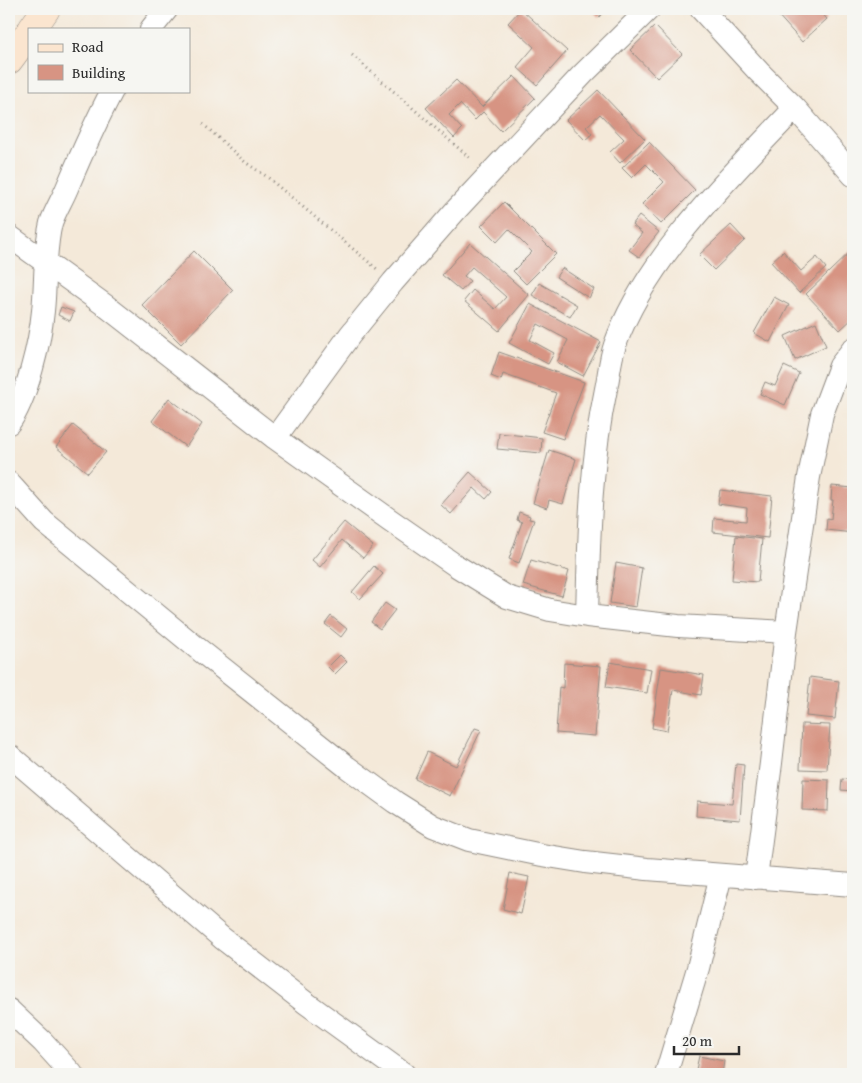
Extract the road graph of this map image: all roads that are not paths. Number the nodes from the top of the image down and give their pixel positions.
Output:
1 (46, 9) edge
2 (167, 9) edge
3 (649, 9) edge
4 (701, 9) edge
5 (33, 28) edge
6 (152, 28) edge
7 (28, 34) edge
8 (9, 60) edge
9 (111, 92) edge
10 (795, 108) junction
11 (853, 175) edge
12 (9, 236) edge
13 (46, 263) junction
14 (853, 349) edge
15 (9, 423) edge
16 (275, 438) junction
17 (9, 483) edge
18 (587, 616) junction
19 (786, 632) junction
20 (9, 756) edge
21 (721, 876) junction
22 (756, 878) junction
23 (853, 885) edge
24 (9, 1010) edge
25 (72, 1074) edge
26 (404, 1074) edge
27 (666, 1074) edge

1 - 5 street
2 - 6 street
3 - 16 street
4 - 10 street
7 - 8 street
9 - 13 street
10 - 11 street
10 - 18 street
12 - 13 street
13 - 15 street
13 - 16 street
14 - 19 street
16 - 18 street
17 - 21 street
18 - 19 street
19 - 22 street
20 - 26 street
21 - 22 street
21 - 27 street
22 - 23 street
24 - 25 street

